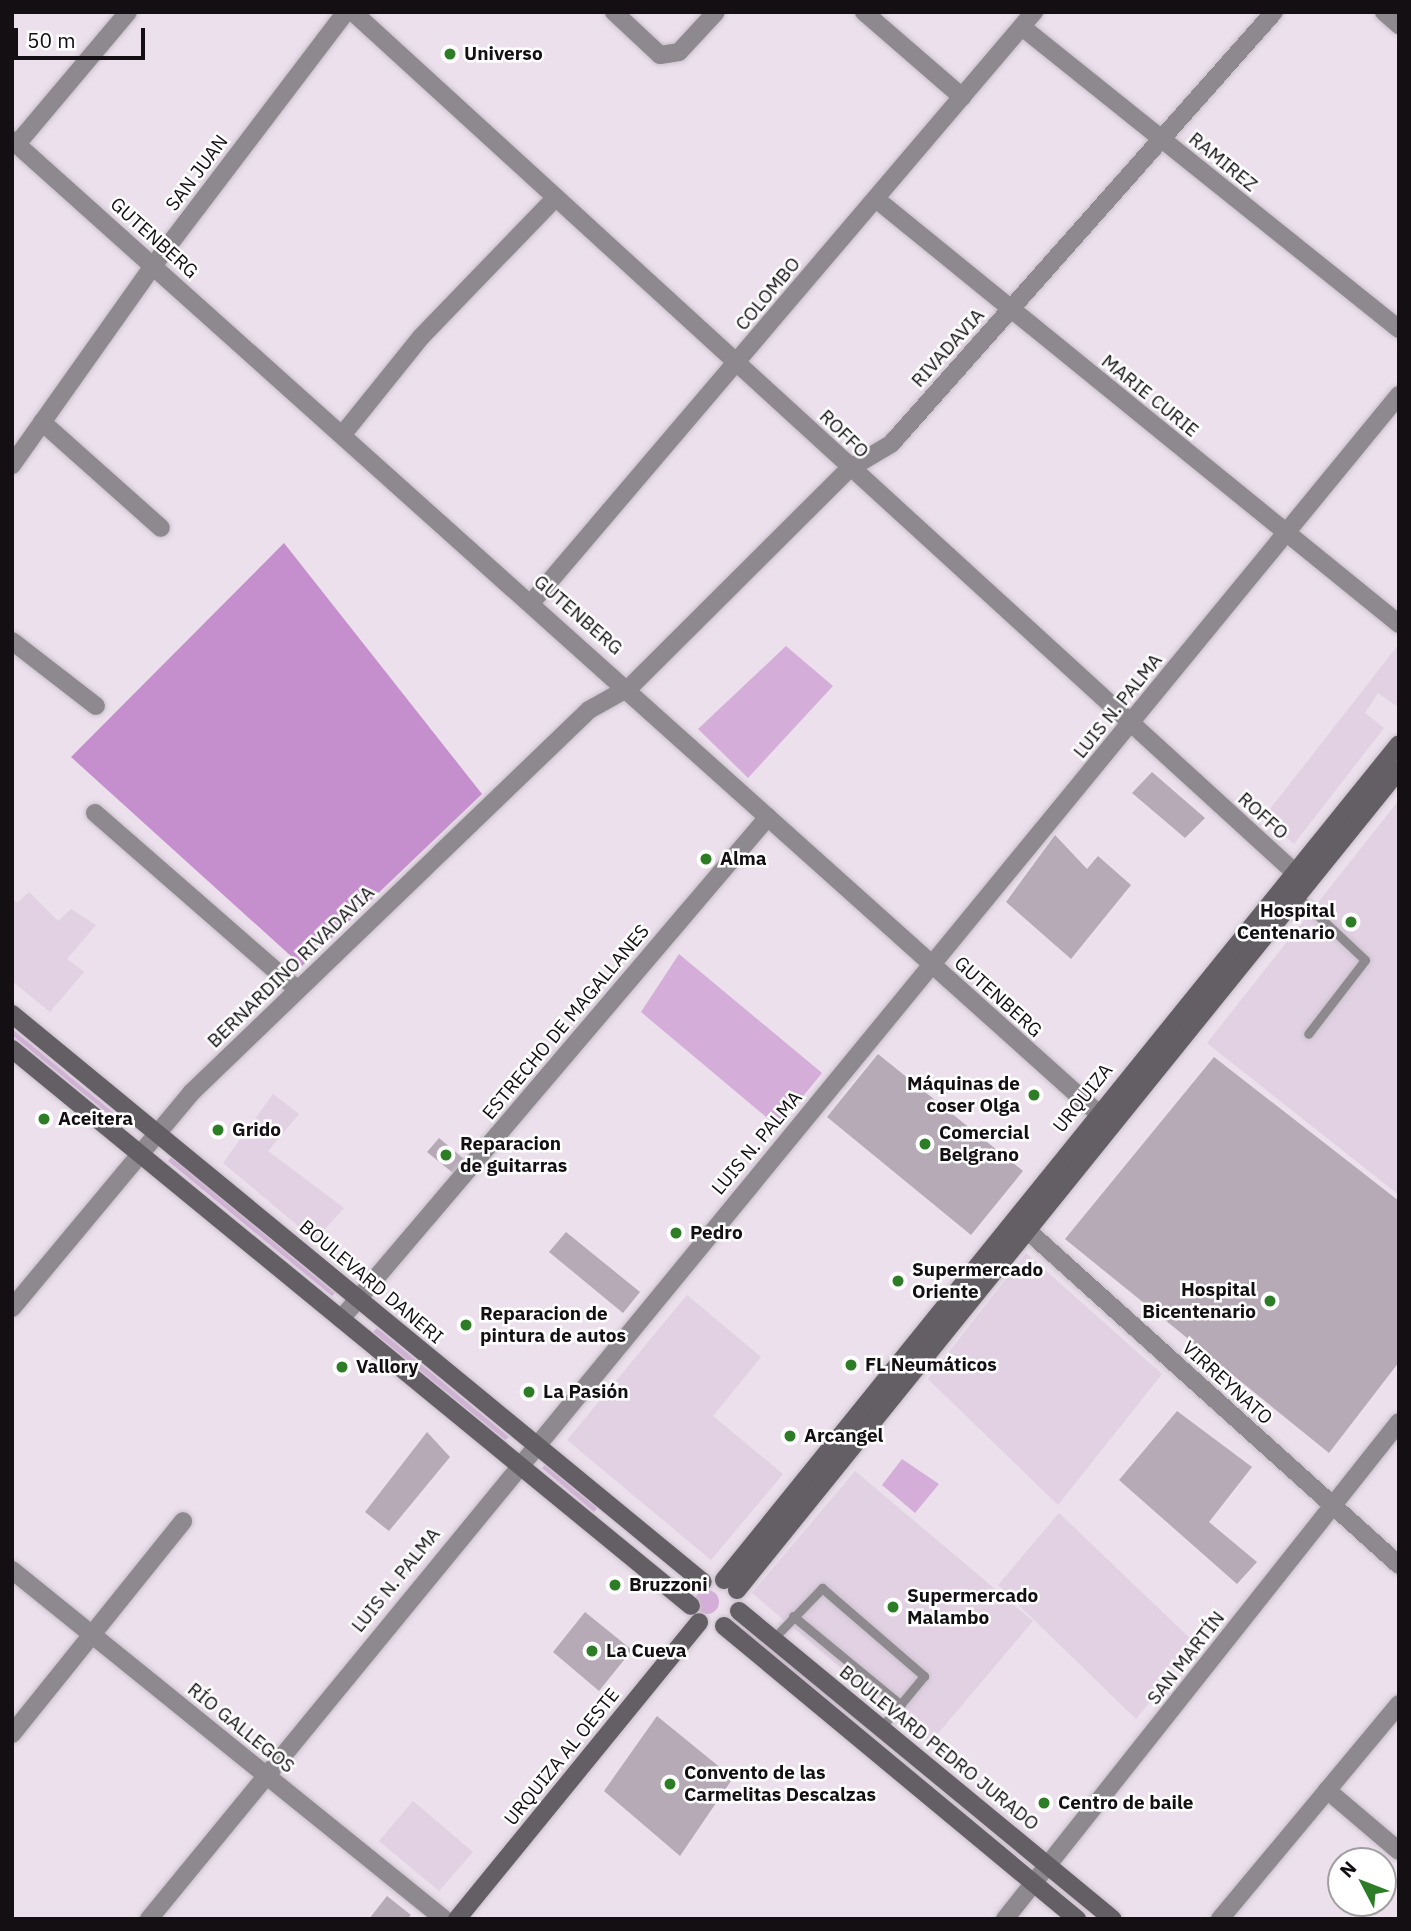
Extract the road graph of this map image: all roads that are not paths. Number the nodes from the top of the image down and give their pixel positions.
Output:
1 (128, 12) edge
2 (346, 12) edge
3 (353, 12) edge
4 (614, 12) edge
5 (716, 12) edge
6 (864, 12) edge
7 (1034, 12) edge
8 (1274, 12) edge
9 (1384, 12) edge
10 (1399, 25) edge
11 (1022, 27) junction
12 (962, 97) junction
13 (15, 142) edge
14 (1164, 142) junction
15 (556, 197) junction
16 (876, 199) junction
17 (153, 265) junction
18 (1012, 310) junction
19 (1399, 329) edge
20 (738, 362) junction
21 (1399, 396) edge
22 (42, 422) junction
23 (343, 434) junction
24 (12, 464) edge
25 (849, 469) junction
26 (161, 528) dead end
27 (1286, 535) junction
28 (532, 602) junction
29 (1399, 624) edge
30 (12, 641) edge
31 (630, 687) junction
32 (96, 706) dead end
33 (1130, 724) junction
34 (1399, 744) edge
35 (1399, 770) edge
36 (95, 813) dead end
37 (768, 817) junction
38 (1288, 878) junction
39 (1303, 891) junction
40 (932, 966) junction
41 (298, 990) junction
42 (12, 1014) edge
43 (1308, 1034) dead end
44 (12, 1049) edge
45 (1098, 1114) junction
46 (1112, 1126) junction
47 (156, 1132) junction
48 (139, 1154) junction
49 (1028, 1231) junction
50 (358, 1299) junction
51 (12, 1308) edge
52 (341, 1319) junction
53 (1399, 1422) edge
54 (534, 1444) junction
55 (517, 1463) junction
56 (1332, 1507) junction
57 (620, 1514) junction
58 (183, 1521) dead end
59 (603, 1534) junction
60 (1399, 1565) edge
61 (12, 1570) edge
62 (703, 1582) junction
63 (730, 1585) junction
64 (739, 1611) junction
65 (695, 1614) junction
66 (793, 1616) junction
67 (724, 1626) junction
68 (93, 1634) junction
69 (773, 1639) junction
70 (1399, 1703) edge
71 (901, 1705) junction
72 (881, 1728) junction
73 (12, 1734) edge
74 (265, 1774) junction
75 (1327, 1790) junction
76 (1399, 1851) edge
77 (1049, 1865) junction
78 (1034, 1884) junction
79 (149, 1919) edge
80 (444, 1919) edge
81 (457, 1919) edge
82 (1005, 1919) edge
83 (1077, 1919) edge
84 (1112, 1919) edge
85 (1220, 1919) edge

1 - 13 street
2 - 17 street, SAN JUAN
3 - 15 street, ROFFO
4 - 5 street
6 - 12 street
7 - 11 street, COLOMBO
8 - 14 street, RIVADAVIA
9 - 10 street
11 - 12 street, COLOMBO
11 - 14 street, RAMIREZ
12 - 16 street, COLOMBO
13 - 17 street, GUTENBERG
14 - 18 street, RIVADAVIA
14 - 19 street, RAMIREZ
15 - 20 street, ROFFO
15 - 23 street
16 - 18 street, MARIE CURIE
16 - 20 street, COLOMBO
17 - 22 street, SAN JUAN
17 - 23 street, GUTENBERG
18 - 25 street, RIVADAVIA
18 - 27 street, MARIE CURIE
20 - 25 street, ROFFO
20 - 28 street, COLOMBO
21 - 27 street, LUIS N. PALMA
22 - 24 street, SAN JUAN
22 - 26 street
23 - 28 street, GUTENBERG
25 - 31 street, RIVADAVIA
25 - 33 street, ROFFO
27 - 29 street, MARIE CURIE
27 - 33 street, LUIS N. PALMA
28 - 31 street, GUTENBERG
30 - 32 street
31 - 37 street, GUTENBERG
31 - 41 street, BERNARDINO RIVADAVIA
33 - 38 street, ROFFO
33 - 40 street, LUIS N. PALMA
34 - 38 main road, URQUIZA
35 - 39 main road, URQUIZA
36 - 41 street
37 - 40 street, GUTENBERG
37 - 50 street, ESTRECHO DE MAGALLANES
38 - 39 street, ROFFO
38 - 45 main road, URQUIZA
39 - 43 lane
39 - 46 main road, URQUIZA
40 - 45 street, GUTENBERG
40 - 54 street, LUIS N. PALMA
41 - 47 street, BERNARDINO RIVADAVIA
42 - 47 main road, BOULEVARD DANERI
44 - 48 main road
45 - 46 street, GUTENBERG
45 - 63 main road, URQUIZA
46 - 49 main road, URQUIZA
47 - 48 street, BERNARDINO RIVADAVIA
47 - 50 main road, BOULEVARD DANERI
48 - 51 street, BERNARDINO RIVADAVIA
48 - 52 main road
49 - 56 street, VIRREYNATO
49 - 63 main road, URQUIZA
50 - 52 street, ESTRECHO DE MAGALLANES
50 - 54 main road, BOULEVARD DANERI
52 - 55 main road
53 - 56 street, SAN MARTÍN
54 - 55 street, LUIS N. PALMA
54 - 57 main road, BOULEVARD DANERI
55 - 59 main road
55 - 74 street, LUIS N. PALMA
56 - 60 street, VIRREYNATO
56 - 77 street, SAN MARTÍN
57 - 59 main road
57 - 62 main road, BOULEVARD DANERI
58 - 68 street
59 - 65 main road
61 - 68 street, RÍO GALLEGOS
62 - 63 main road
62 - 65 main road, URQUIZA AL OESTE
63 - 64 main road
64 - 67 main road
64 - 69 main road, BOULEVARD PEDRO JURADO
65 - 67 main road
65 - 81 main road, URQUIZA AL OESTE
66 - 69 lane
66 - 71 lane
66 - 71 lane
67 - 78 main road
68 - 73 street
68 - 74 street, RÍO GALLEGOS
69 - 72 main road, BOULEVARD PEDRO JURADO
70 - 75 street
71 - 72 lane
72 - 77 main road, BOULEVARD PEDRO JURADO
74 - 79 street, LUIS N. PALMA
74 - 80 street, RÍO GALLEGOS
75 - 76 street
75 - 85 street
77 - 78 street, SAN MARTÍN
77 - 84 main road, BOULEVARD PEDRO JURADO
78 - 82 street, SAN MARTÍN
78 - 83 main road

